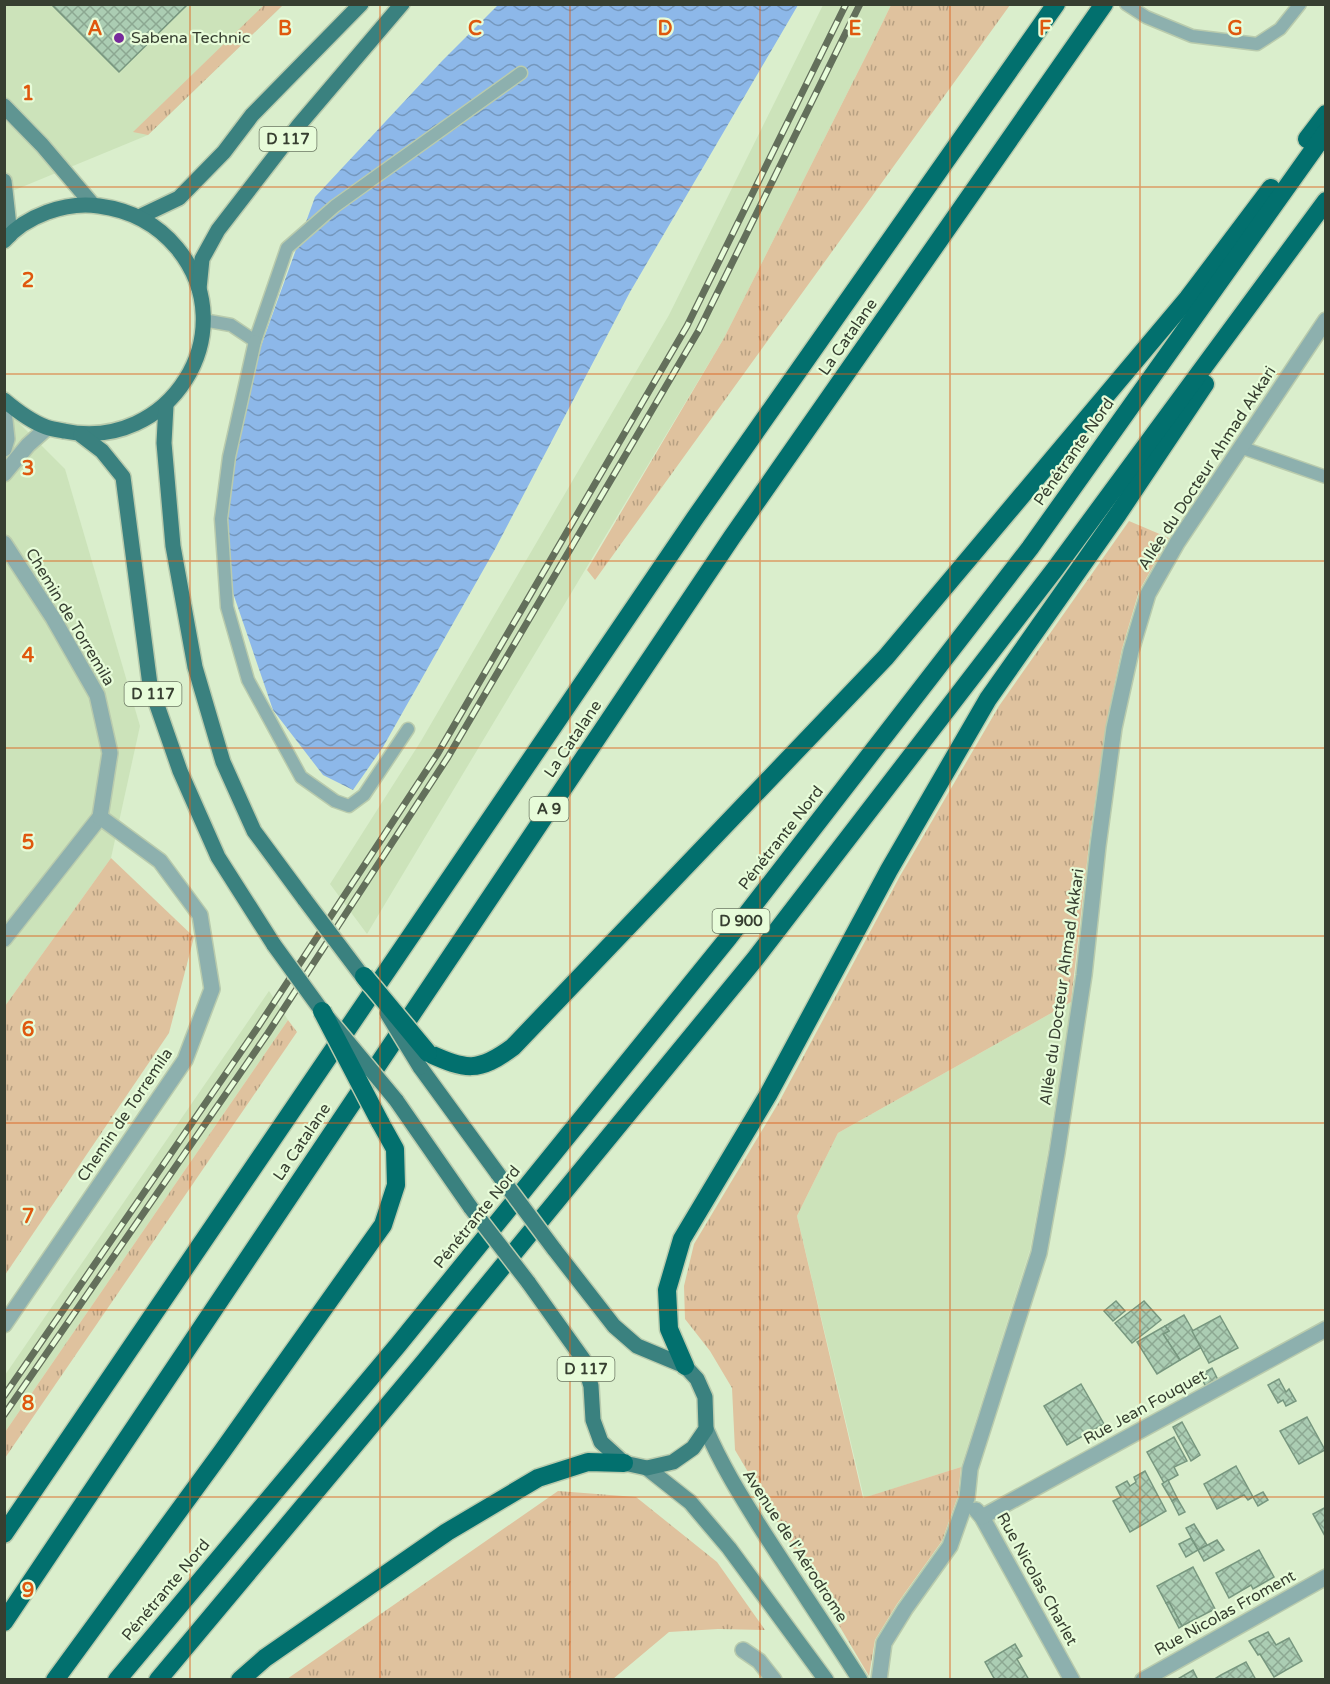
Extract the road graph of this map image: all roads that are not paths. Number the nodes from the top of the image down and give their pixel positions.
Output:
1 (361, 4) edge
2 (402, 4) edge
3 (1056, 4) edge
4 (1104, 4) edge
5 (1126, 4) edge
6 (1300, 4) edge
7 (521, 73) dead end
8 (4, 106) edge
9 (1326, 114) edge
10 (1326, 132) edge
11 (4, 181) edge
12 (1326, 202) edge
13 (93, 205) junction
14 (139, 217) junction
15 (7, 238) edge
16 (199, 289) junction
17 (203, 320) junction
18 (1326, 320) edge
19 (255, 341) junction
20 (4, 400) edge
21 (166, 405) junction
22 (4, 411) edge
23 (47, 428) junction
24 (81, 435) junction
25 (1240, 447) junction
26 (4, 449) edge
27 (4, 474) edge
28 (1326, 477) edge
29 (4, 543) edge
30 (408, 729) dead end
31 (99, 817) junction
32 (4, 939) edge
33 (364, 976) joint
34 (322, 1011) junction
35 (424, 1060) junction
36 (4, 1325) edge
37 (1326, 1329) edge
38 (685, 1366) junction
39 (706, 1429) junction
40 (624, 1463) junction
41 (647, 1468) junction
42 (967, 1498) junction
43 (981, 1517) junction
44 (4, 1534) edge
45 (1326, 1577) edge
46 (4, 1622) edge
47 (743, 1650) dead end
48 (55, 1680) edge
49 (117, 1680) edge
50 (158, 1680) edge
51 (240, 1680) edge
52 (774, 1680) edge
53 (826, 1680) edge
54 (860, 1680) edge
55 (879, 1680) edge
56 (1072, 1680) edge
57 (1143, 1680) edge

1 - 14 main road, D 117
2 - 16 main road, D 117
3 - 44 highway, La Catalane / A 9
4 - 46 highway, La Catalane / A 9
5 - 6 lane
7 - 19 lane
8 - 13 main road
9 - 35 highway
10 - 49 highway, Pénétrante Nord / D 900
11 - 15 main road
12 - 38 highway
12 - 50 highway, D 900
13 - 14 main road
13 - 15 main road
14 - 16 main road
16 - 17 main road
17 - 19 lane
17 - 21 main road
18 - 25 street, Allée du Docteur Ahmad Akkari
19 - 30 lane
20 - 23 main road
21 - 24 main road
21 - 33 main road, D 117, bridge
22 - 26 street
23 - 24 main road
23 - 27 street
24 - 34 main road, D 117, bridge
25 - 28 lane
25 - 42 street, Allée du Docteur Ahmad Akkari
29 - 31 street, Chemin de Torremila
31 - 32 street
31 - 36 street, Chemin de Torremila
33 - 35 highway, bridge
34 - 40 main road, D 117, bridge
34 - 48 highway, bridge
35 - 38 main road, D 117, bridge
37 - 43 street, Rue Jean Fouquet
38 - 39 main road
39 - 41 main road
39 - 54 main road, Avenue de l'Aérodrome
40 - 41 main road
40 - 51 highway
41 - 53 main road
42 - 43 street, Rue Nicolas Charlet
42 - 55 street, Allée du Docteur Ahmad Akkari
43 - 56 street, Rue Nicolas Charlet
45 - 57 street, Rue Nicolas Froment
47 - 52 street

